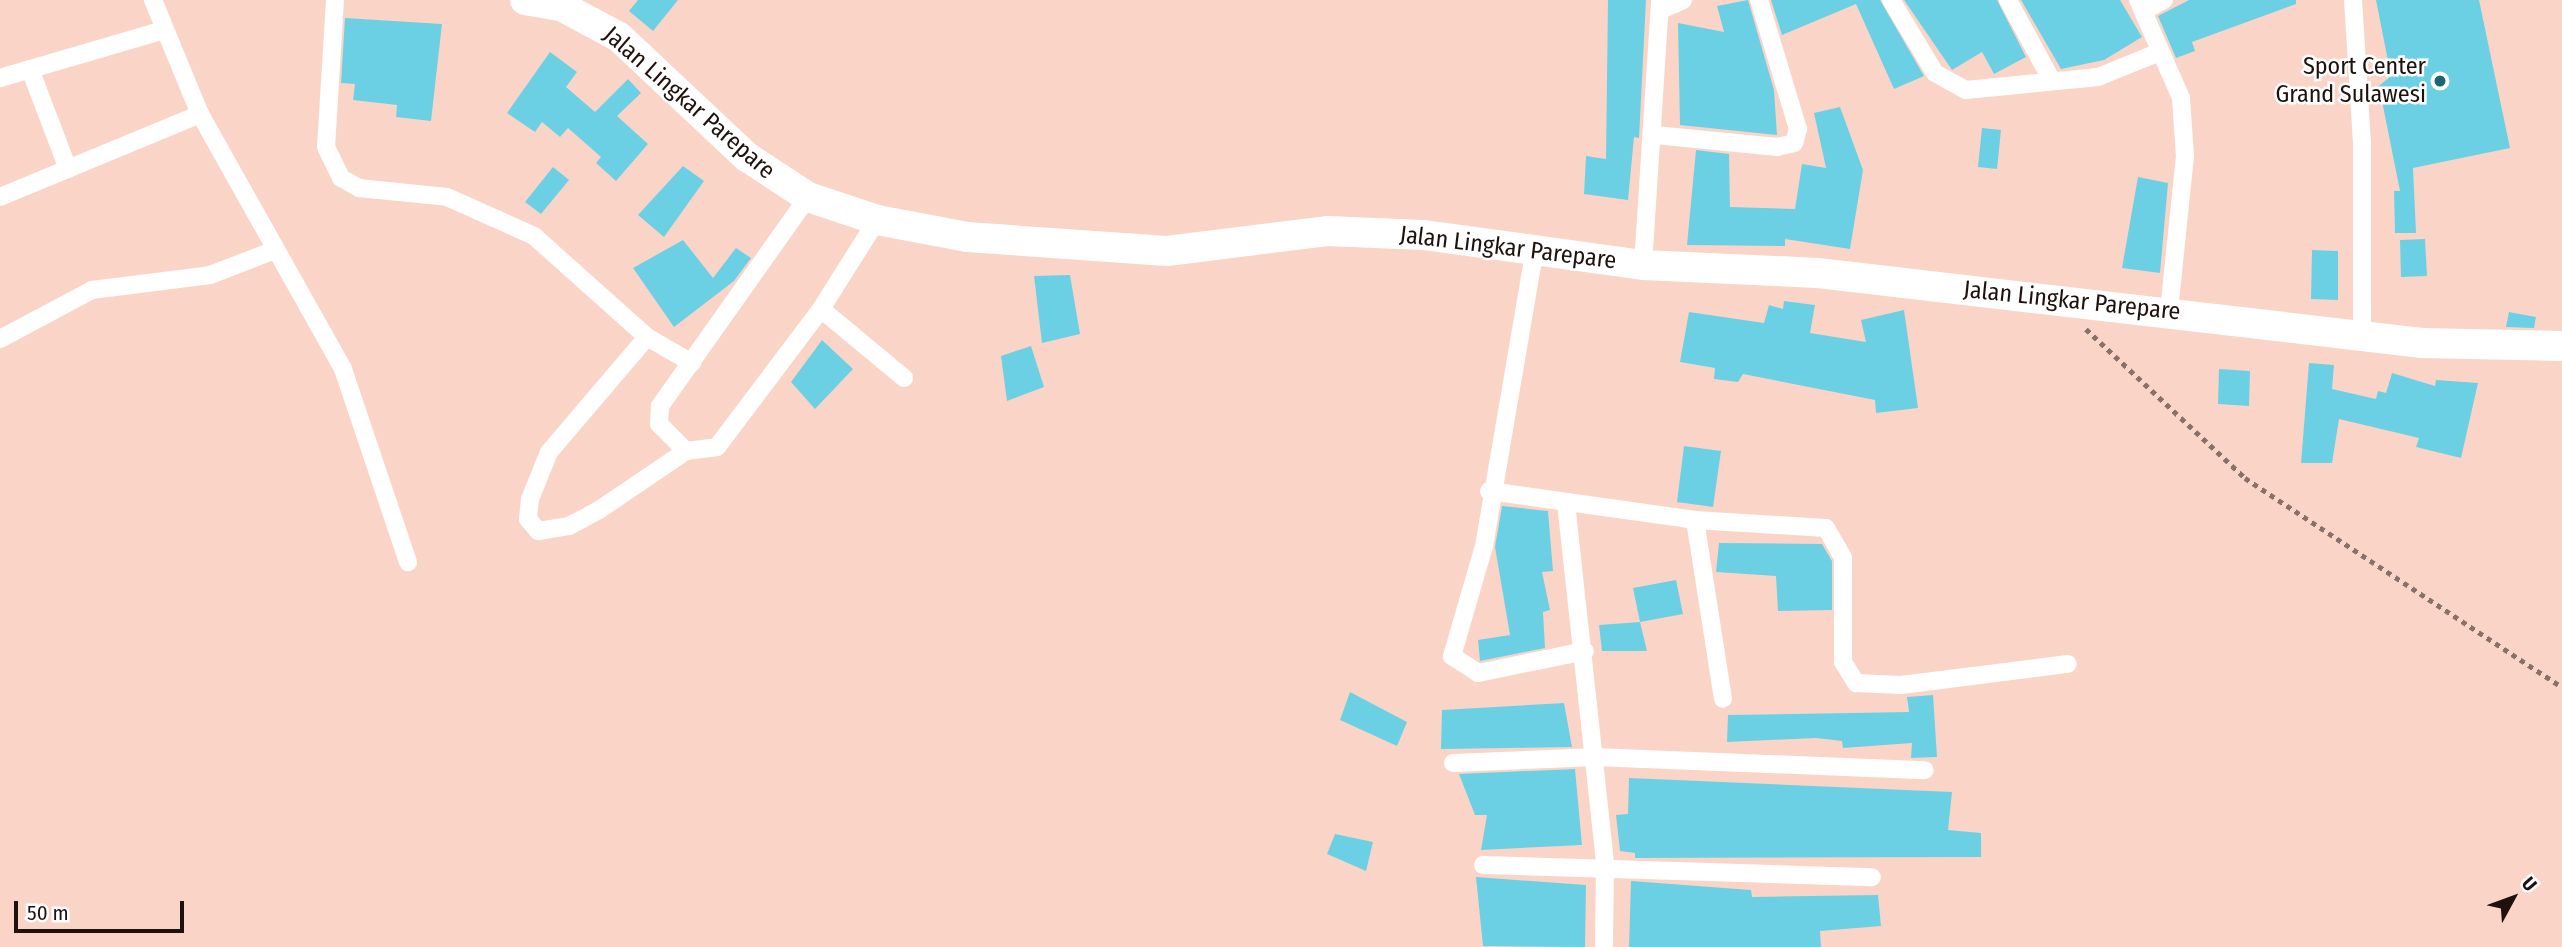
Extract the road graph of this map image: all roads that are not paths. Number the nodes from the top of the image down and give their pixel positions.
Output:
1 (153, 0) edge
2 (335, 0) edge
3 (525, 0) edge
4 (1684, 0) edge
5 (1759, 0) edge
6 (1891, 0) edge
7 (2008, 0) edge
8 (2164, 0) edge
9 (2353, 0) edge
10 (1661, 5) edge
11 (2140, 6) edge
12 (164, 30) junction
13 (2160, 52) junction
14 (30, 69) junction
15 (0, 79) edge
16 (2053, 81) junction
17 (200, 114) junction
18 (1655, 135) junction
19 (68, 169) junction
20 (0, 197) edge
21 (808, 197) junction
22 (877, 220) junction
23 (1535, 248) junction
24 (275, 250) junction
25 (1643, 265) junction
26 (821, 309) junction
27 (2169, 310) junction
28 (2362, 336) junction
29 (647, 337) junction
30 (0, 339) edge
31 (2562, 346) edge
32 (692, 363) junction
33 (904, 377) dead end
34 (686, 451) junction
35 (1489, 491) junction
36 (1566, 503) junction
37 (1695, 520) junction
38 (408, 562) dead end
39 (1586, 651) junction
40 (2068, 664) dead end
41 (1723, 698) dead end
42 (1595, 757) junction
43 (1453, 763) dead end
44 (1925, 771) dead end
45 (1605, 864) junction
46 (1483, 865) dead end
47 (1872, 877) dead end
48 (1604, 947) edge

1 - 12 street
2 - 29 street
3 - 21 highway, Jalan Lingkar Parepare
4 - 10 street
5 - 18 street
6 - 16 street
7 - 16 street
8 - 11 street
9 - 28 street
10 - 18 street
11 - 13 street
12 - 14 street
12 - 17 street
13 - 16 street
13 - 27 street
14 - 15 street
14 - 19 street
17 - 19 street
17 - 24 street
18 - 25 street
19 - 20 street
21 - 22 highway, Jalan Lingkar Parepare
21 - 32 street
22 - 23 highway, Jalan Lingkar Parepare
22 - 26 street
23 - 25 highway, Jalan Lingkar Parepare
23 - 35 street
24 - 30 street
24 - 38 street
25 - 27 highway, Jalan Lingkar Parepare
26 - 33 street
26 - 34 street
27 - 28 highway, Jalan Lingkar Parepare
28 - 31 highway, Jalan Lingkar Parepare
29 - 32 street
29 - 34 street
32 - 34 street
35 - 36 street
35 - 39 street
36 - 37 street
36 - 39 street
37 - 40 street
37 - 41 street
39 - 42 street
42 - 43 street
42 - 44 street
42 - 45 street
45 - 46 street
45 - 47 street
45 - 48 street

